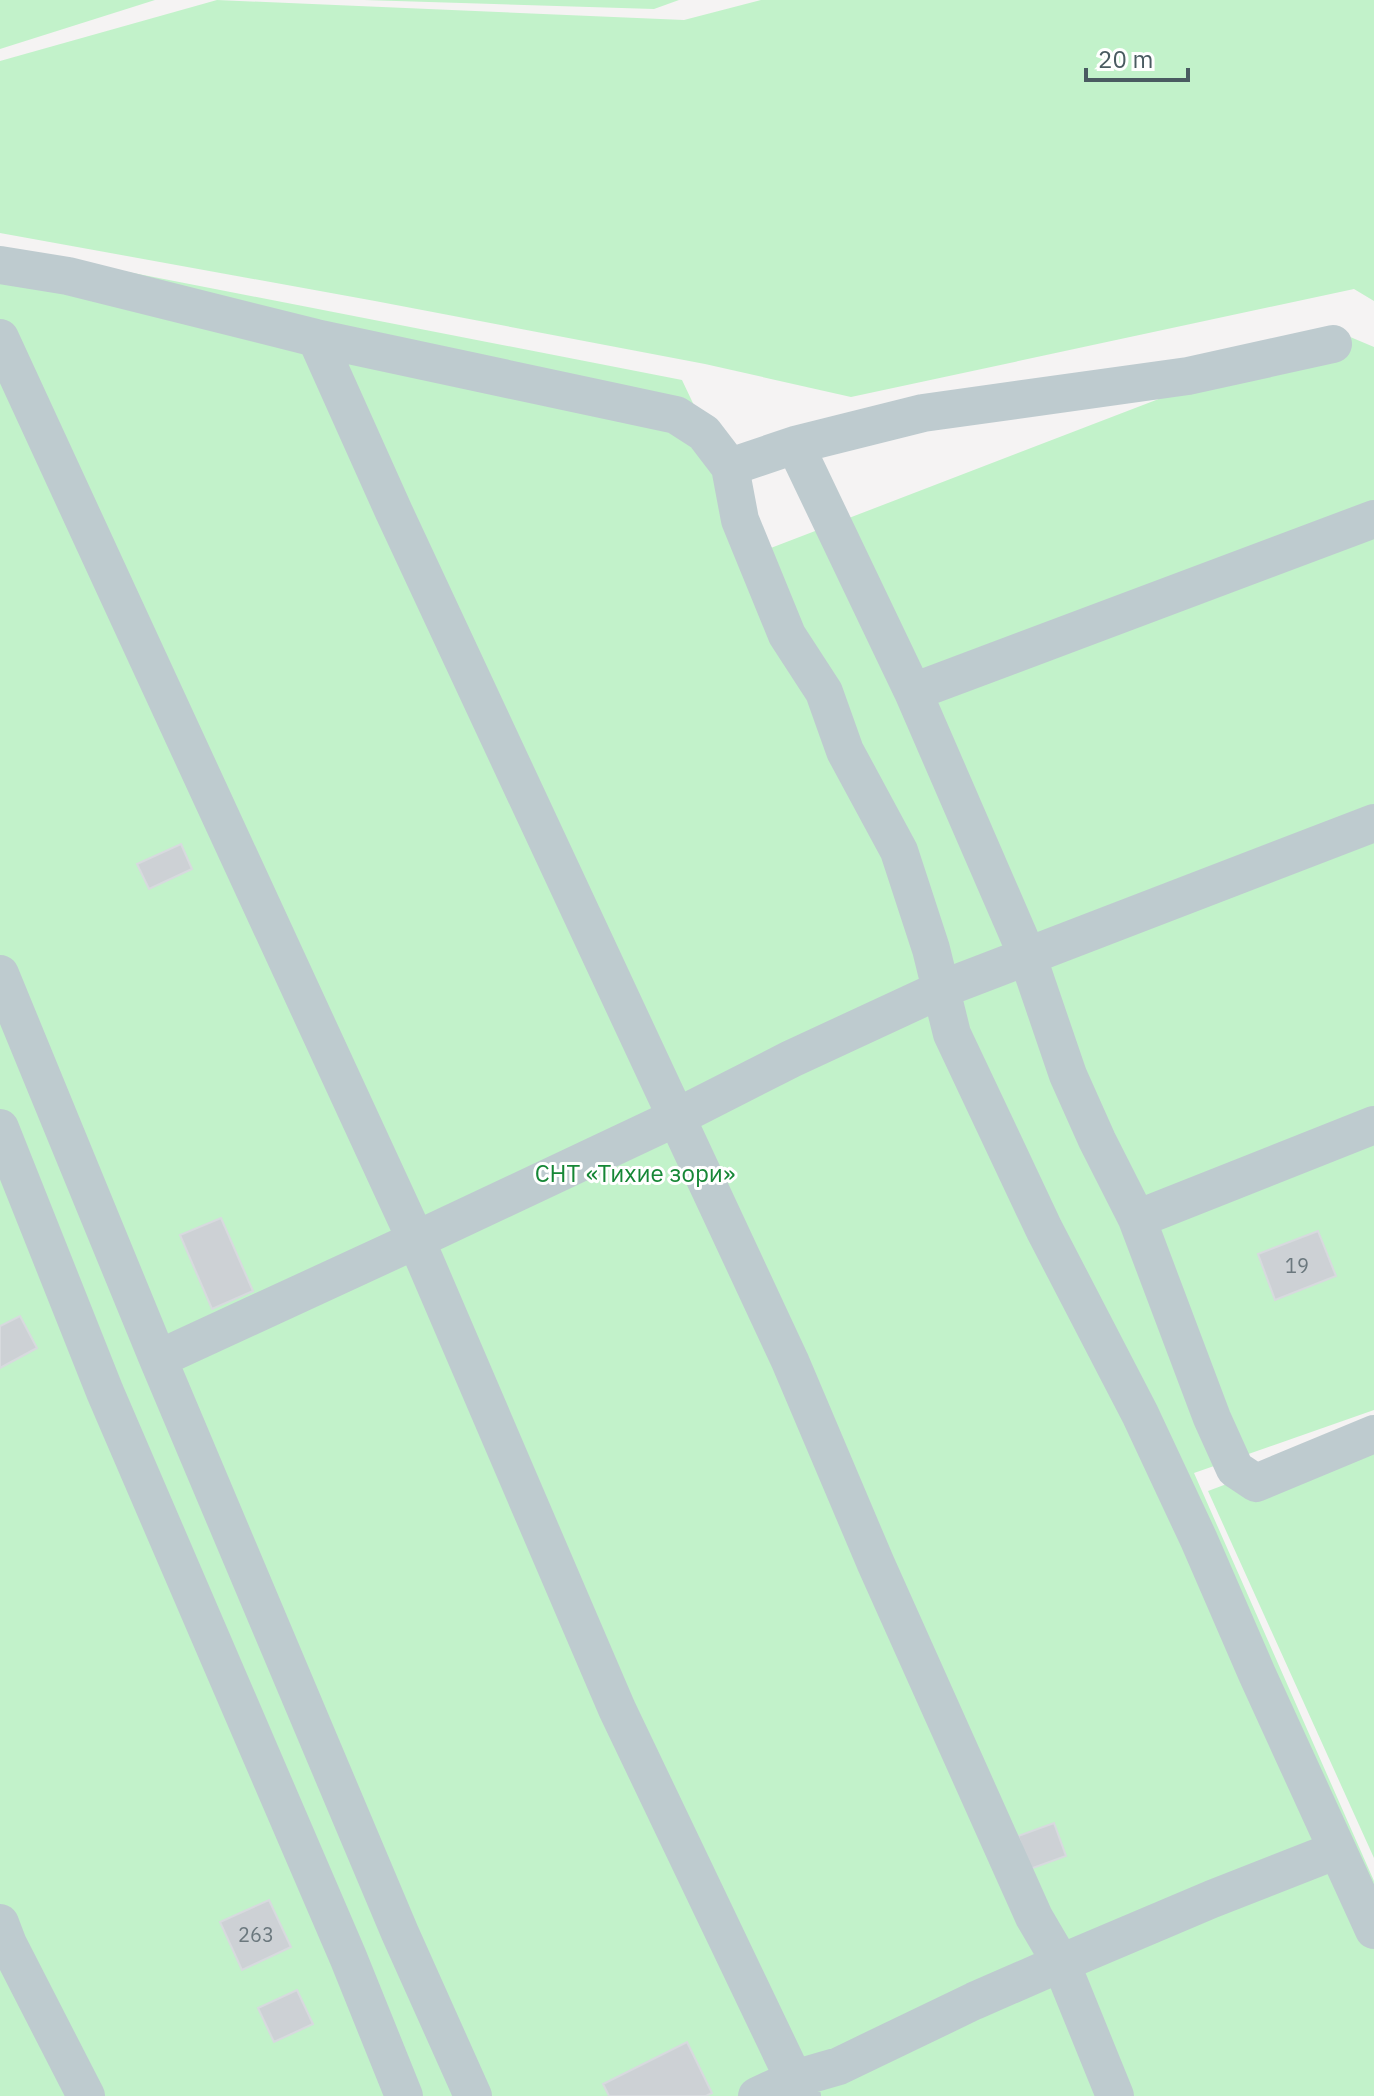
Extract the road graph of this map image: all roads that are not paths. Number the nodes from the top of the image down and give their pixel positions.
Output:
1 (0, 265) edge
2 (0, 338) edge
3 (316, 338) junction
4 (1333, 344) dead end
5 (795, 445) junction
6 (730, 467) junction
7 (1374, 519) edge
8 (913, 692) junction
9 (1374, 823) edge
10 (1027, 955) junction
11 (0, 974) edge
12 (942, 989) junction
13 (675, 1118) junction
14 (1374, 1125) edge
15 (0, 1128) edge
16 (1137, 1219) junction
17 (416, 1240) junction
18 (158, 1359) junction
19 (1374, 1434) edge
20 (1337, 1850) junction
21 (0, 1923) edge
22 (1374, 1930) edge
23 (400, 1933) junction
24 (348, 1957) junction
25 (1061, 1963) junction
26 (798, 2087) edge
27 (86, 2096) edge
28 (404, 2096) edge
29 (473, 2096) edge
30 (757, 2096) edge
31 (1115, 2096) edge

1 - 3 street
2 - 17 street
3 - 6 street
3 - 13 street
4 - 5 street
5 - 6 street
5 - 8 street
6 - 12 street
7 - 8 street
8 - 10 street
9 - 10 street
10 - 12 street
10 - 16 street
11 - 18 street
12 - 13 street
12 - 20 street
13 - 17 street
13 - 25 street
14 - 16 street
15 - 24 street
16 - 19 street
17 - 18 street
17 - 26 street
18 - 23 street
20 - 22 street
20 - 25 street
21 - 27 street
23 - 24 street
23 - 29 street
24 - 28 street
25 - 26 street
25 - 31 street
26 - 30 street

